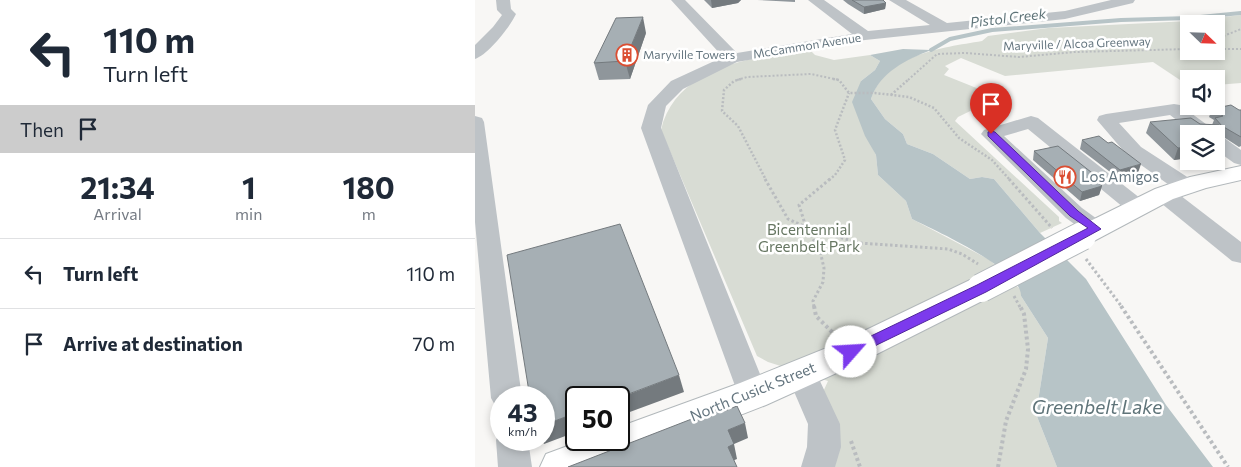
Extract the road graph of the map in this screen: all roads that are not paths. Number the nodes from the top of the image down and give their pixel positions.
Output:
1 (678, 0) edge
2 (815, 0) edge
3 (896, 0) edge
4 (1128, 0) edge
5 (503, 5) edge
6 (944, 28) junction
7 (475, 36) edge
8 (865, 36) junction
9 (475, 54) edge
10 (733, 58) junction
11 (475, 122) edge
12 (1195, 125) edge
13 (1225, 148) edge
14 (1241, 160) edge
15 (1241, 173) edge
16 (1175, 190) junction
17 (1137, 207) junction
18 (1089, 232) junction
19 (1241, 255) edge
20 (801, 373) junction
21 (506, 386) edge
22 (753, 394) junction
23 (513, 451) edge
24 (515, 467) edge
25 (560, 467) edge
26 (818, 467) edge

1 - 10 street
2 - 8 street
3 - 6 street
4 - 6 street, McCammon Avenue
5 - 7 street
5 - 9 street
6 - 8 street, McCammon Avenue
8 - 10 street, McCammon Avenue
10 - 22 street, McCammon Avenue
11 - 21 street
12 - 16 street
13 - 14 lane
15 - 16 main road, North Cusick Street
16 - 17 main road, North Cusick Street
16 - 19 street
17 - 18 main road, North Cusick Street
17 - 18 street
18 - 20 main road, North Cusick Street, bridge
20 - 22 main road, North Cusick Street
20 - 26 street
22 - 25 main road, North Cusick Street
23 - 24 street

